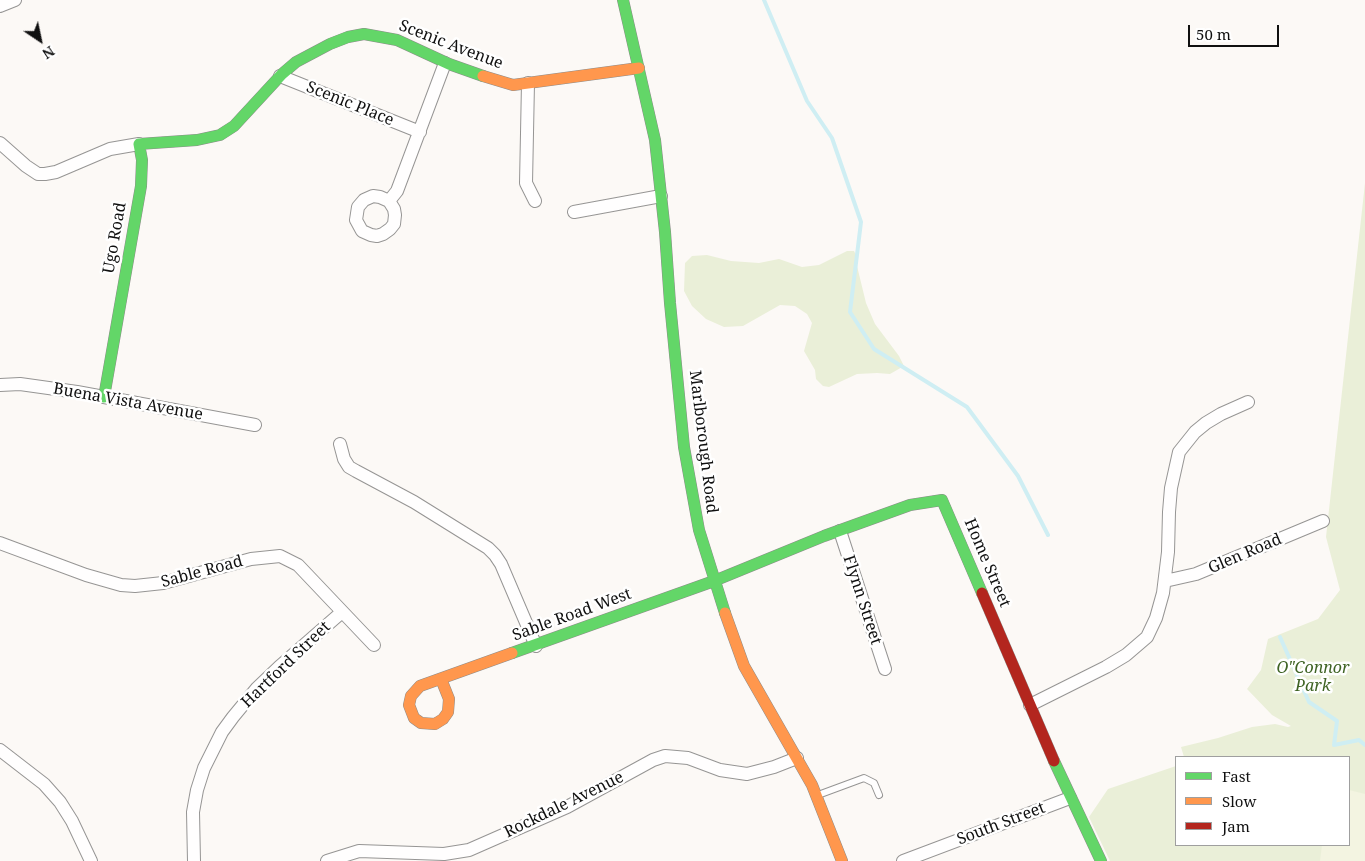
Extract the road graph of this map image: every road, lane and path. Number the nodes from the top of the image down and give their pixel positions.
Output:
1 (14, 0) edge
2 (623, 0) edge
3 (0, 6) edge
4 (445, 62) junction
5 (639, 68) junction
6 (280, 76) junction
7 (528, 83) junction
8 (420, 132) junction
9 (0, 143) edge
10 (138, 144) junction
11 (661, 196) junction
12 (389, 201) dead end
13 (535, 201) dead end
14 (574, 212) dead end
15 (0, 385) edge
16 (104, 396) junction
17 (1248, 402) dead end
18 (255, 424) dead end
19 (340, 444) dead end
20 (1323, 521) dead end
21 (840, 530) junction
22 (0, 543) edge
23 (714, 582) junction
24 (1165, 582) junction
25 (342, 612) junction
26 (374, 645) dead end
27 (536, 646) junction
28 (885, 669) dead end
29 (442, 679) dead end
30 (1030, 705) junction
31 (0, 750) edge
32 (797, 758) junction
33 (880, 795) dead end
34 (816, 796) junction
35 (1070, 798) junction
36 (91, 861) edge
37 (194, 861) edge
38 (327, 861) edge
39 (842, 861) edge
40 (903, 861) edge
41 (1101, 861) edge

1 - 3 street
2 - 5 street, Marlborough Road
4 - 6 street, Scenic Avenue
4 - 7 street, Scenic Avenue
4 - 8 street
5 - 7 street, Scenic Avenue
5 - 11 street, Marlborough Road
6 - 8 street, Scenic Place
6 - 10 street, Scenic Avenue
7 - 13 street
8 - 12 street
9 - 10 street
10 - 16 street, Ugo Road
11 - 14 street
11 - 23 street, Marlborough Road
15 - 16 street, Buena Vista Avenue
16 - 18 street, Buena Vista Avenue
17 - 24 street
19 - 27 street
20 - 24 street, Glen Road
21 - 23 street, Home Street
21 - 28 street, Flynn Street
21 - 30 street, Home Street
22 - 25 street, Sable Road
23 - 27 street, Sable Road West
23 - 32 street, Marlborough Road
24 - 30 street
25 - 26 street, Sable Road
25 - 37 street, Hartford Street
27 - 29 street, Sable Road West
30 - 35 street, Home Street
31 - 36 street
32 - 34 street, Marlborough Road
32 - 38 street, Rockdale Avenue
33 - 34 lane
34 - 39 street, Marlborough Road
35 - 40 street, South Street
35 - 41 street, Home Street

